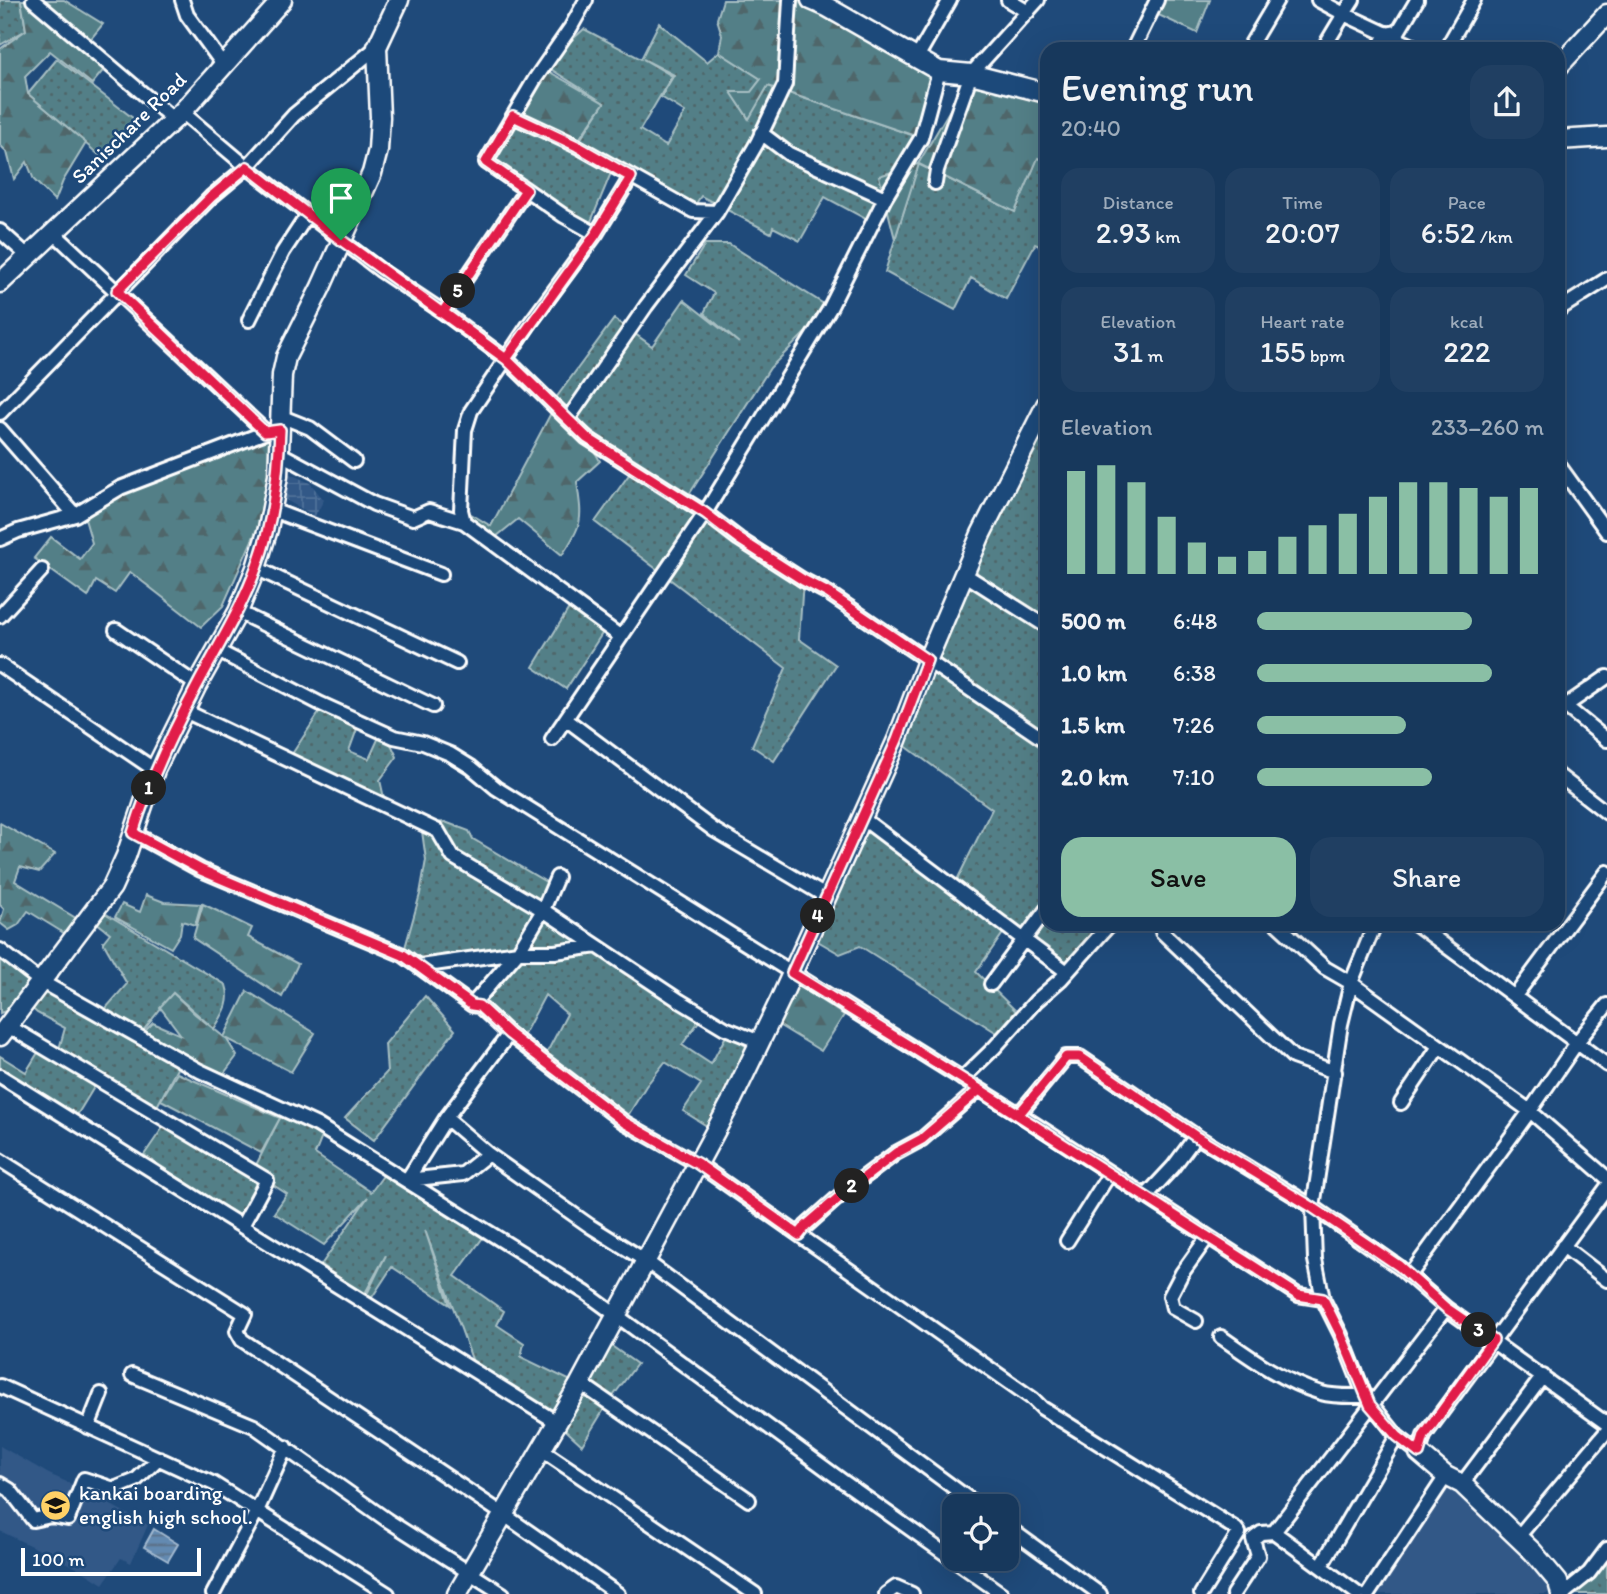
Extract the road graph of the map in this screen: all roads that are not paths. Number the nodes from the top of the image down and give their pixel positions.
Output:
1 (33, 0) edge
2 (182, 0) edge
3 (282, 0) edge
4 (399, 0) edge
5 (586, 0) edge
6 (790, 0) edge
7 (950, 0) edge
8 (1008, 0) edge
9 (1038, 0) edge
10 (1157, 0) edge
11 (1277, 0) edge
12 (1318, 0) edge
13 (1353, 0) edge
14 (1417, 0) edge
15 (1474, 0) edge
16 (822, 2) edge
17 (1028, 12) junction
18 (1344, 14) junction
19 (1607, 14) edge
20 (1386, 34) junction
21 (1136, 42) edge
22 (1252, 42) edge
23 (1328, 42) edge
24 (1382, 42) edge
25 (1404, 42) edge
26 (1450, 42) edge
27 (377, 47) junction
28 (916, 59) junction
29 (1565, 59) edge
30 (224, 66) junction
31 (939, 71) junction
32 (971, 74) junction
33 (1040, 91) edge
34 (178, 116) junction
35 (513, 116) junction
36 (761, 133) junction
37 (1607, 137) edge
38 (1565, 140) edge
39 (247, 167) junction
40 (631, 177) junction
41 (935, 183) dead end
42 (526, 190) junction
43 (885, 198) junction
44 (718, 212) junction
45 (308, 215) junction
46 (0, 232) edge
47 (53, 232) junction
48 (596, 234) junction
49 (341, 240) junction
50 (28, 256) junction
51 (1607, 279) edge
52 (0, 283) edge
53 (117, 291) junction
54 (1565, 306) edge
55 (443, 312) junction
56 (249, 320) dead end
57 (506, 359) junction
58 (0, 413) edge
59 (568, 419) junction
60 (1040, 423) edge
61 (275, 426) junction
62 (0, 429) edge
63 (279, 453) junction
64 (354, 461) dead end
65 (1565, 474) edge
66 (272, 510) junction
67 (705, 513) junction
68 (75, 515) junction
69 (464, 522) junction
70 (1607, 533) edge
71 (0, 539) edge
72 (256, 569) junction
73 (43, 570) dead end
74 (441, 574) dead end
75 (964, 574) junction
76 (237, 612) junction
77 (0, 616) edge
78 (1040, 622) edge
79 (116, 630) dead end
80 (621, 637) junction
81 (216, 650) junction
82 (927, 660) junction
83 (457, 663) dead end
84 (0, 665) edge
85 (1607, 677) edge
86 (197, 685) junction
87 (1565, 705) edge
88 (433, 706) dead end
89 (184, 711) junction
90 (1565, 711) edge
91 (567, 720) junction
92 (1040, 737) edge
93 (552, 739) dead end
94 (1607, 740) edge
95 (155, 771) junction
96 (1565, 780) edge
97 (1607, 813) edge
98 (862, 818) junction
99 (133, 833) junction
100 (557, 877) dead end
101 (1605, 880) edge
102 (827, 897) junction
103 (543, 910) junction
104 (1040, 919) edge
105 (1104, 931) edge
106 (1285, 931) edge
107 (1372, 931) edge
108 (1426, 931) edge
109 (1162, 932) dead end
110 (1025, 940) junction
111 (597, 946) junction
112 (0, 950) edge
113 (518, 952) junction
114 (419, 966) junction
115 (1067, 972) junction
116 (792, 973) junction
117 (40, 981) junction
118 (1350, 983) junction
119 (991, 984) dead end
120 (1515, 996) junction
121 (472, 1005) junction
122 (1607, 1005) edge
123 (4, 1031) edge
124 (509, 1034) junction
125 (1578, 1041) junction
126 (760, 1042) junction
127 (1438, 1048) junction
128 (1607, 1065) edge
129 (1335, 1072) junction
130 (0, 1076) edge
131 (962, 1079) junction
132 (979, 1090) junction
133 (1401, 1103) dead end
134 (1530, 1111) junction
135 (1019, 1114) junction
136 (446, 1118) junction
137 (1195, 1136) junction
138 (488, 1154) junction
139 (0, 1160) edge
140 (698, 1164) junction
141 (1110, 1173) junction
142 (1607, 1178) edge
143 (407, 1180) junction
144 (1607, 1187) edge
145 (1145, 1196) junction
146 (1312, 1207) junction
147 (242, 1227) junction
148 (799, 1235) junction
149 (1207, 1238) junction
150 (1067, 1241) dead end
151 (1563, 1246) junction
152 (646, 1261) junction
153 (1409, 1276) junction
154 (1607, 1280) edge
155 (1323, 1299) junction
156 (1446, 1308) junction
157 (617, 1314) junction
158 (1196, 1321) dead end
159 (1221, 1337) dead end
160 (1493, 1340) junction
161 (132, 1375) dead end
162 (1543, 1376) junction
163 (580, 1383) junction
164 (0, 1387) edge
165 (101, 1394) dead end
166 (1367, 1401) junction
167 (558, 1423) junction
168 (1607, 1424) edge
169 (88, 1427) junction
170 (1607, 1431) edge
171 (1397, 1436) junction
172 (286, 1447) junction
173 (540, 1449) junction
174 (1419, 1453) junction
175 (159, 1458) junction
176 (1454, 1480) junction
177 (0, 1484) edge
178 (962, 1494) edge
179 (749, 1500) dead end
180 (257, 1511) junction
181 (503, 1514) junction
182 (1274, 1532) junction
183 (1019, 1535) edge
184 (1517, 1538) junction
185 (1607, 1549) edge
186 (1321, 1566) junction
187 (470, 1572) junction
188 (213, 1594) edge
189 (388, 1594) edge
190 (457, 1594) edge
191 (503, 1594) edge
192 (618, 1594) edge
193 (755, 1594) edge
194 (886, 1594) edge
195 (912, 1594) edge
196 (1002, 1594) edge
197 (1100, 1594) edge
198 (1201, 1594) edge
199 (1233, 1594) edge
200 (1358, 1594) edge
201 (1368, 1594) edge
202 (1562, 1594) edge

1 - 34 street
2 - 30 street
3 - 30 street, Sanischare Road
4 - 27 street
5 - 35 street
6 - 36 street
7 - 28 street
8 - 17 street
9 - 17 street
10 - 21 street
11 - 22 street
12 - 18 street
13 - 18 street
14 - 20 street
15 - 26 street
16 - 28 street
17 - 32 street
18 - 20 street
18 - 23 street
19 - 29 street
20 - 24 street
20 - 25 street
27 - 39 street
27 - 49 street
28 - 31 street
30 - 34 street, Sanischare Road
31 - 32 street
31 - 43 street
32 - 33 street
32 - 41 street
34 - 39 street
34 - 47 street, Sanischare Road
35 - 40 street
35 - 42 street
36 - 43 street
36 - 44 street
37 - 38 street
39 - 45 street
39 - 53 street
40 - 44 street
40 - 48 street
42 - 48 street
42 - 55 street
43 - 67 street
44 - 59 street
45 - 49 street
45 - 56 street
46 - 50 street
47 - 50 street, Sanischare Road
47 - 53 street
48 - 57 street
49 - 55 street
49 - 61 street
50 - 52 street, Sanischare Road
51 - 54 street
53 - 58 street
53 - 61 street
55 - 57 street
57 - 59 street
57 - 69 street
59 - 67 street
60 - 75 street
61 - 63 street
61 - 64 street
61 - 68 street
62 - 68 street
63 - 66 street
63 - 69 street
65 - 70 street
66 - 72 street
66 - 74 street
67 - 80 street
67 - 82 street
68 - 71 street
69 - 80 street
72 - 76 street
72 - 83 street
73 - 77 street
75 - 78 street
75 - 82 street
76 - 81 street
76 - 88 street
79 - 86 street
80 - 91 street
81 - 86 street
81 - 116 street
82 - 92 street
82 - 98 street
84 - 95 street
85 - 87 street
86 - 89 street
89 - 95 street
89 - 103 street
90 - 94 street
91 - 93 street
91 - 102 street
95 - 99 street
96 - 97 street
98 - 102 street
98 - 110 street
99 - 114 street
99 - 117 street
100 - 103 street
101 - 120 street
102 - 116 street
103 - 111 street
103 - 113 street
104 - 110 street
105 - 115 street
106 - 118 street
107 - 118 street
108 - 120 street
109 - 129 street
110 - 115 street
110 - 119 street
111 - 113 street
111 - 126 street
112 - 117 street
113 - 114 street
113 - 121 street
114 - 121 street
115 - 131 street
116 - 126 street
116 - 131 street
117 - 123 street
117 - 143 street
118 - 127 street
118 - 129 street
120 - 125 street
121 - 124 street
122 - 125 street
123 - 147 street
124 - 136 street
124 - 140 street
125 - 128 street
125 - 134 street
126 - 140 street
127 - 133 street
127 - 134 street
129 - 146 street
130 - 147 street
131 - 132 street
132 - 135 street
132 - 148 street
134 - 142 street
134 - 153 street
135 - 137 street
135 - 141 street
136 - 138 street
136 - 143 street
137 - 145 street
137 - 146 street
138 - 143 street
138 - 152 street
139 - 181 street
140 - 148 street
140 - 152 street
141 - 145 street
141 - 150 street
143 - 157 street
144 - 151 street
145 - 149 street
146 - 153 street
146 - 155 street
147 - 167 street
148 - 198 street
149 - 155 street
149 - 158 street
151 - 154 street
151 - 160 street
152 - 157 street
152 - 178 street
153 - 156 street
155 - 166 street
156 - 160 street
156 - 166 street
157 - 163 street
157 - 196 street
159 - 166 street
160 - 162 street
160 - 174 street
161 - 172 street
162 - 168 street
162 - 176 street
163 - 167 street
163 - 179 street
164 - 169 street
165 - 169 street
166 - 171 street
166 - 182 street
167 - 173 street
169 - 175 street
170 - 184 street
171 - 174 street
171 - 186 street
172 - 180 street
172 - 187 street
173 - 181 street
173 - 193 street
174 - 176 street
175 - 177 street
175 - 180 street
176 - 184 street
176 - 201 street
180 - 188 street
180 - 189 street
181 - 187 street
181 - 192 street
182 - 186 street
182 - 199 street
183 - 197 street
184 - 202 street
185 - 202 street
186 - 200 street
187 - 190 street
187 - 191 street
194 - 195 street

